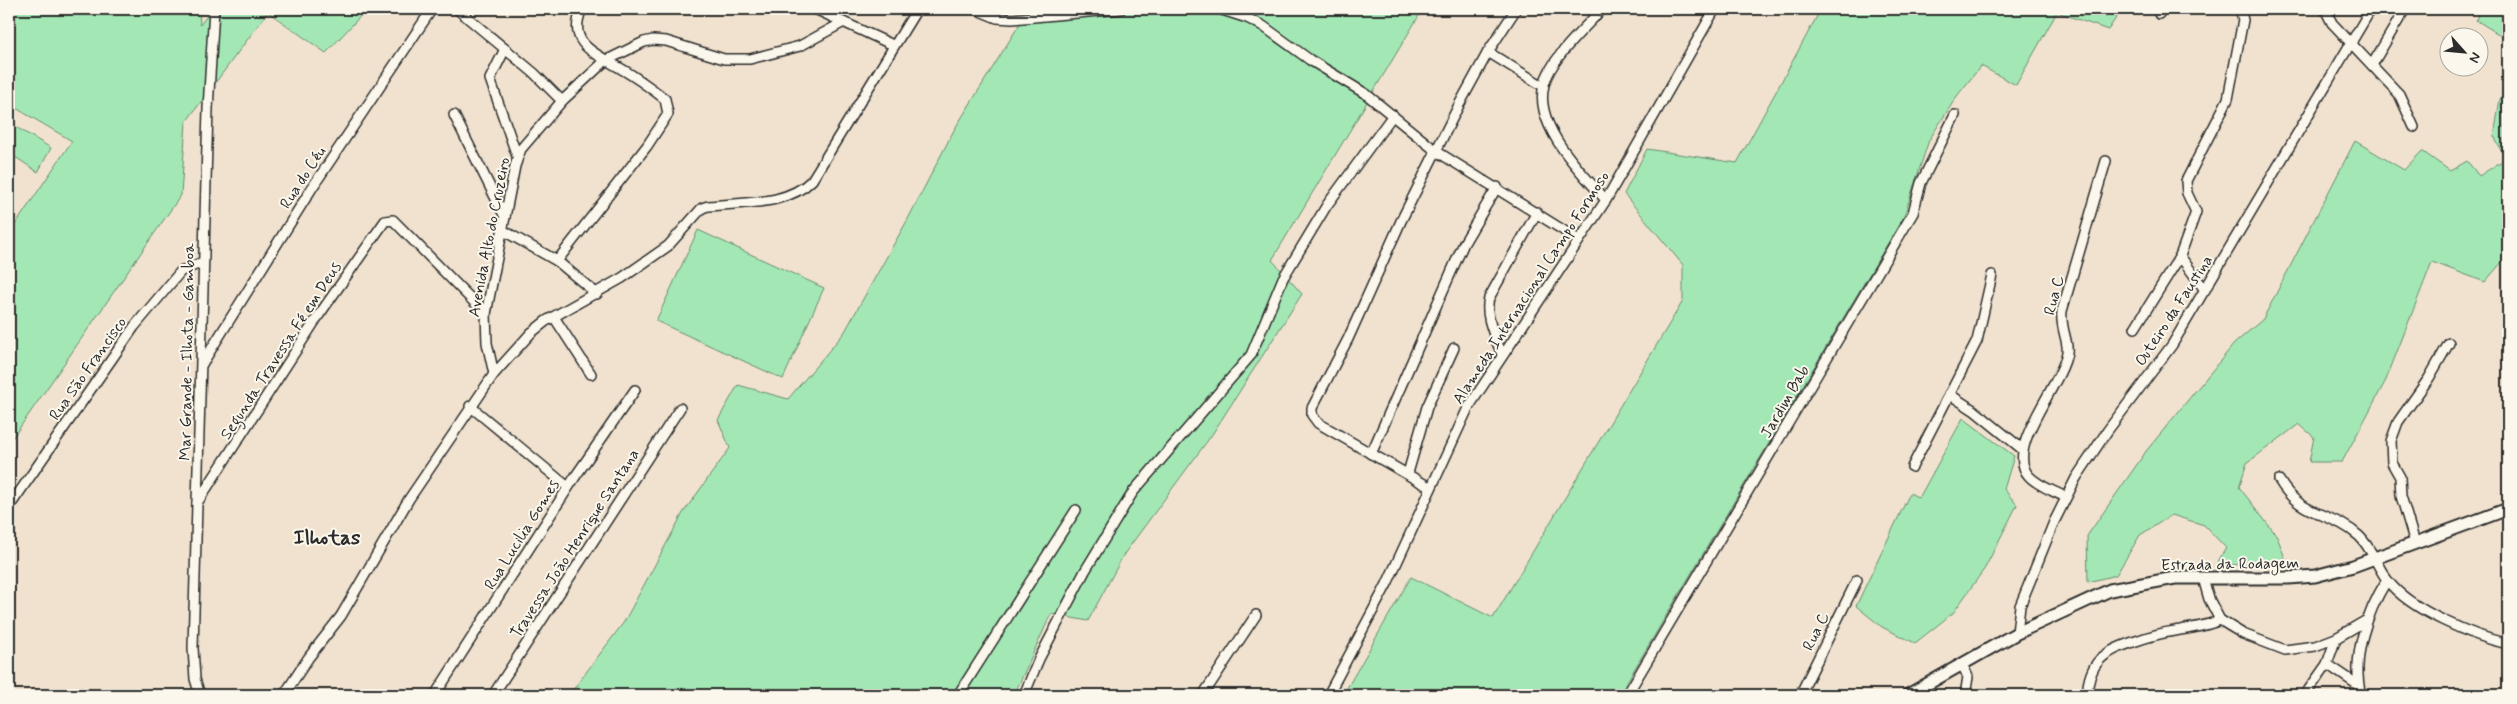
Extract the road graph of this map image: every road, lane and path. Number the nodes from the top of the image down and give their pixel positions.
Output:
1 (214, 9) edge
2 (432, 9) edge
3 (457, 9) edge
4 (582, 9) edge
5 (815, 9) edge
6 (917, 9) edge
7 (974, 9) edge
8 (1121, 9) edge
9 (1219, 9) edge
10 (1516, 9) edge
11 (1602, 9) edge
12 (1715, 9) edge
13 (2240, 9) edge
14 (2325, 9) edge
15 (2371, 9) edge
16 (2405, 9) edge
17 (842, 22) junction
18 (2350, 44) junction
19 (893, 45) junction
20 (505, 49) junction
21 (1488, 52) junction
22 (605, 61) junction
23 (2372, 65) junction
24 (1543, 86) junction
25 (562, 101) junction
26 (454, 114) dead end
27 (1393, 115) junction
28 (1955, 116) dead end
29 (2414, 127) dead end
30 (1436, 150) junction
31 (517, 156) junction
32 (2106, 161) dead end
33 (1497, 187) junction
34 (1606, 200) junction
35 (1537, 212) junction
36 (505, 217) junction
37 (504, 231) junction
38 (1579, 240) junction
39 (2180, 256) junction
40 (557, 261) junction
41 (204, 262) junction
42 (1992, 276) dead end
43 (2205, 290) junction
44 (597, 294) junction
45 (486, 314) junction
46 (554, 317) junction
47 (2135, 328) dead end
48 (2449, 343) dead end
49 (1454, 348) dead end
50 (1502, 355) junction
51 (202, 364) junction
52 (494, 374) junction
53 (591, 374) dead end
54 (635, 390) dead end
55 (1949, 394) junction
56 (470, 406) junction
57 (680, 408) dead end
58 (2022, 450) junction
59 (1371, 454) junction
60 (1912, 467) dead end
61 (1408, 473) junction
62 (2279, 480) dead end
63 (568, 487) junction
64 (1432, 488) junction
65 (2065, 497) junction
66 (198, 503) junction
67 (9, 507) edge
68 (2508, 509) edge
69 (1076, 510) dead end
70 (2416, 543) junction
71 (2375, 558) junction
72 (2203, 578) junction
73 (1857, 580) dead end
74 (2387, 580) junction
75 (1256, 614) dead end
76 (2220, 620) junction
77 (2367, 620) junction
78 (2017, 633) junction
79 (2336, 638) junction
80 (2508, 644) edge
81 (1962, 664) junction
82 (2327, 664) junction
83 (2358, 684) junction
84 (200, 695) edge
85 (284, 695) edge
86 (435, 695) edge
87 (493, 695) edge
88 (958, 695) edge
89 (1024, 695) edge
90 (1203, 695) edge
91 (1328, 695) edge
92 (1627, 695) edge
93 (1800, 695) edge
94 (1908, 695) edge
95 (1965, 695) edge
96 (2087, 695) edge
97 (2305, 695) edge
98 (2360, 695) edge

1 - 41 street, Mar Grande - Ilhota - Gamboa
2 - 51 street, Rua do Céu
3 - 20 street
4 - 22 street
5 - 17 street
6 - 19 street
7 - 8 street
9 - 27 street
10 - 21 street
11 - 24 street
12 - 34 street, Alameda Internacional Campo Formoso
13 - 39 street
14 - 18 street
15 - 18 street, Outeiro da Faustina
16 - 23 street
17 - 19 street
17 - 22 street, Avenida Alto do Cruzeiro
18 - 23 street
18 - 43 street, Outeiro da Faustina
19 - 44 street
20 - 25 street
20 - 31 street
21 - 24 street
21 - 30 street
22 - 25 street, Avenida Alto do Cruzeiro
22 - 40 street
23 - 29 street
24 - 34 street
25 - 31 street, Avenida Alto do Cruzeiro
26 - 36 street
27 - 30 street
27 - 89 street
28 - 92 street, Jardim Bab
30 - 33 street
30 - 59 street
31 - 36 street, Avenida Alto do Cruzeiro
32 - 58 street, Rua C
33 - 35 street
33 - 59 street
34 - 38 street, Alameda Internacional Campo Formoso
35 - 38 street
35 - 50 street
36 - 37 street, Avenida Alto do Cruzeiro
37 - 40 street
37 - 45 street, Avenida Alto do Cruzeiro
38 - 50 street, Alameda Internacional Campo Formoso
39 - 43 street
39 - 47 street
40 - 44 street
41 - 51 street, Mar Grande - Ilhota - Gamboa
41 - 67 street, Rua São Francisco
42 - 55 street
43 - 65 street, Outeiro da Faustina
44 - 46 street
45 - 52 street, Avenida Alto do Cruzeiro
45 - 66 street, Segunda Travessa Fé em Deus
46 - 52 street
46 - 53 street
48 - 70 street
49 - 61 street
50 - 64 street, Alameda Internacional Campo Formoso
51 - 66 street, Mar Grande - Ilhota - Gamboa
52 - 56 street
54 - 63 street, Rua Lucilia Gomes
55 - 58 street
55 - 60 street
56 - 63 street
56 - 85 street
57 - 87 street, Travessa João Henrique Santana
58 - 65 street
59 - 61 street
61 - 64 street
62 - 71 street
63 - 86 street, Rua Lucilia Gomes
64 - 91 street, Alameda Internacional Campo Formoso
65 - 78 street, Outeiro da Faustina
66 - 84 street, Mar Grande - Ilhota - Gamboa
68 - 70 main road, Estrada da Rodagem
69 - 88 street
70 - 71 main road, Estrada da Rodagem
71 - 72 main road, Estrada da Rodagem
71 - 74 street
72 - 76 street
72 - 78 main road, Estrada da Rodagem
73 - 93 street, Rua C
74 - 77 street
74 - 80 street
75 - 90 street
76 - 79 street
76 - 96 street
77 - 79 street
77 - 83 street
78 - 81 main road, Estrada da Rodagem
79 - 82 street
81 - 94 main road, Estrada da Rodagem
81 - 95 street
82 - 83 street
82 - 97 street
83 - 98 street

